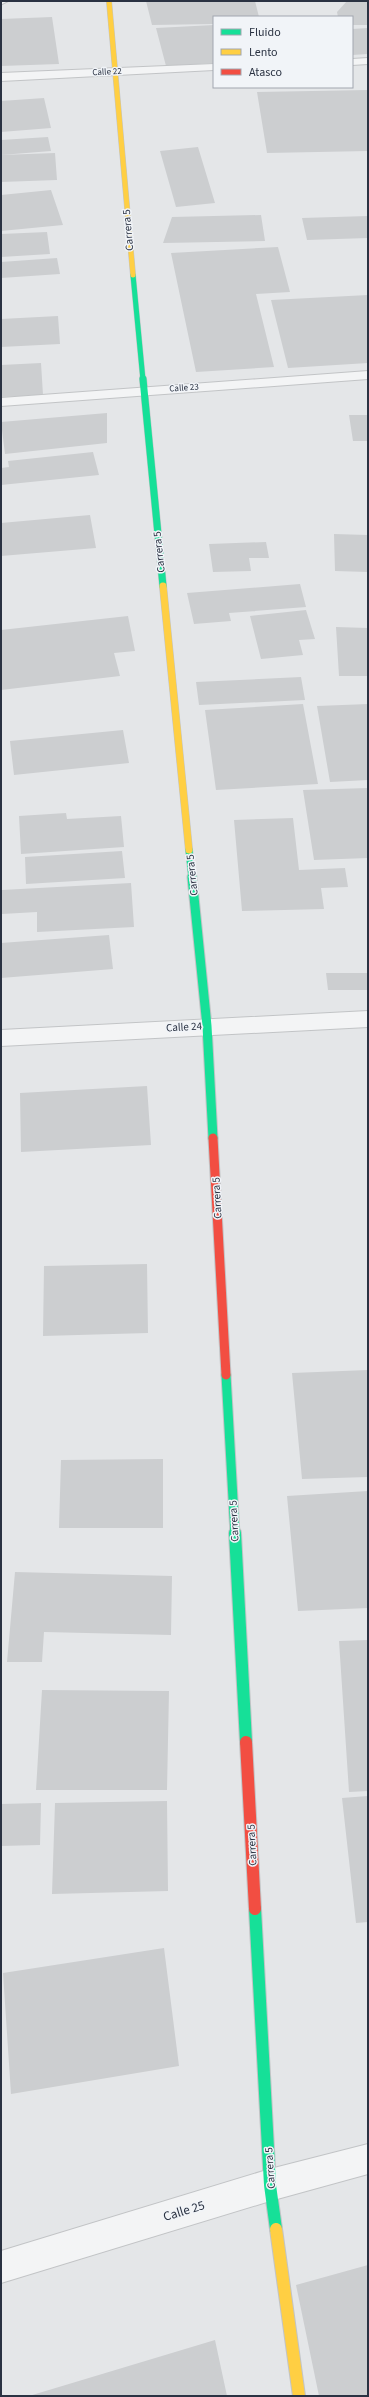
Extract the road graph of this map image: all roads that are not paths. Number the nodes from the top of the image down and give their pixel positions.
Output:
1 (109, 1) edge
2 (368, 61) edge
3 (353, 62) edge
4 (213, 68) edge
5 (114, 72) junction
6 (1, 77) edge
7 (368, 375) edge
8 (143, 391) junction
9 (1, 402) edge
10 (368, 1019) edge
11 (207, 1026) junction
12 (1, 1038) edge
13 (368, 2159) edge
14 (270, 2185) junction
15 (1, 2267) edge
16 (299, 2396) edge

1 - 5 street, Carrera 5
2 - 3 street
4 - 5 street, Calle 22
5 - 6 street, Calle 22
5 - 8 street, Carrera 5
7 - 8 street, Calle 23
8 - 9 street, Calle 23
8 - 11 street, Carrera 5
10 - 11 street, Calle 24
11 - 12 street, Calle 24
11 - 14 street, Carrera 5
13 - 14 street, Calle 25
14 - 15 street, Calle 25
14 - 16 street, Carrera 5

